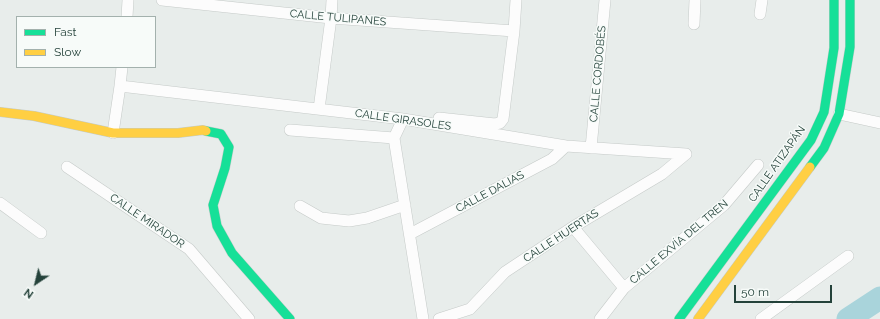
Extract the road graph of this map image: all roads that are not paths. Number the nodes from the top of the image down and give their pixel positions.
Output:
1 (128, 0) edge
2 (162, 0) edge
3 (332, 0) edge
4 (516, 0) edge
5 (605, 0) edge
6 (695, 0) edge
7 (762, 0) edge
8 (834, 0) edge
9 (850, 0) edge
10 (760, 14) dead end
11 (126, 16) edge
12 (331, 18) junction
13 (694, 24) dead end
14 (514, 31) junction
15 (122, 68) edge
16 (120, 86) junction
17 (319, 109) junction
18 (0, 112) edge
19 (839, 114) junction
20 (403, 119) junction
21 (421, 122) junction
22 (880, 123) edge
23 (290, 130) dead end
24 (113, 133) junction
25 (394, 138) junction
26 (566, 146) junction
27 (591, 148) junction
28 (686, 154) joint
29 (758, 165) dead end
30 (67, 167) dead end
31 (0, 203) edge
32 (405, 205) junction
33 (300, 206) dead end
34 (573, 227) junction
35 (41, 233) dead end
36 (410, 234) junction
37 (848, 256) dead end
38 (624, 288) junction
39 (249, 319) edge
40 (290, 319) edge
41 (423, 319) edge
42 (440, 319) edge
43 (600, 319) edge
44 (678, 319) edge
45 (698, 319) edge
46 (761, 319) edge

1 - 11 street
2 - 12 street, CALLE TULIPANES
3 - 12 street
4 - 14 street
5 - 27 street, CALLE CORDOBÉS
6 - 13 street
7 - 10 street
8 - 44 main road, CALLE ATIZAPÁN
9 - 19 main road
12 - 14 street, CALLE TULIPANES
12 - 17 street
14 - 21 street
15 - 16 street
16 - 17 street, CALLE GIRASOLES
16 - 24 street
17 - 20 street, CALLE GIRASOLES
18 - 24 main road
19 - 22 street
19 - 45 main road
20 - 21 street, CALLE GIRASOLES
20 - 25 street
21 - 26 street, CALLE GIRASOLES
23 - 25 street
24 - 40 main road
25 - 32 street
26 - 27 street, CALLE GIRASOLES
26 - 36 street, CALLE DALIAS
27 - 28 street, CALLE GIRASOLES
28 - 34 street, CALLE HUERTAS
29 - 38 street, CALLE EXVÍA DEL TREN
30 - 39 street, CALLE MIRADOR
31 - 35 street
32 - 33 street
32 - 36 street
34 - 38 street
34 - 42 street, CALLE HUERTAS
36 - 41 street
37 - 46 street
38 - 43 street, CALLE EXVÍA DEL TREN

